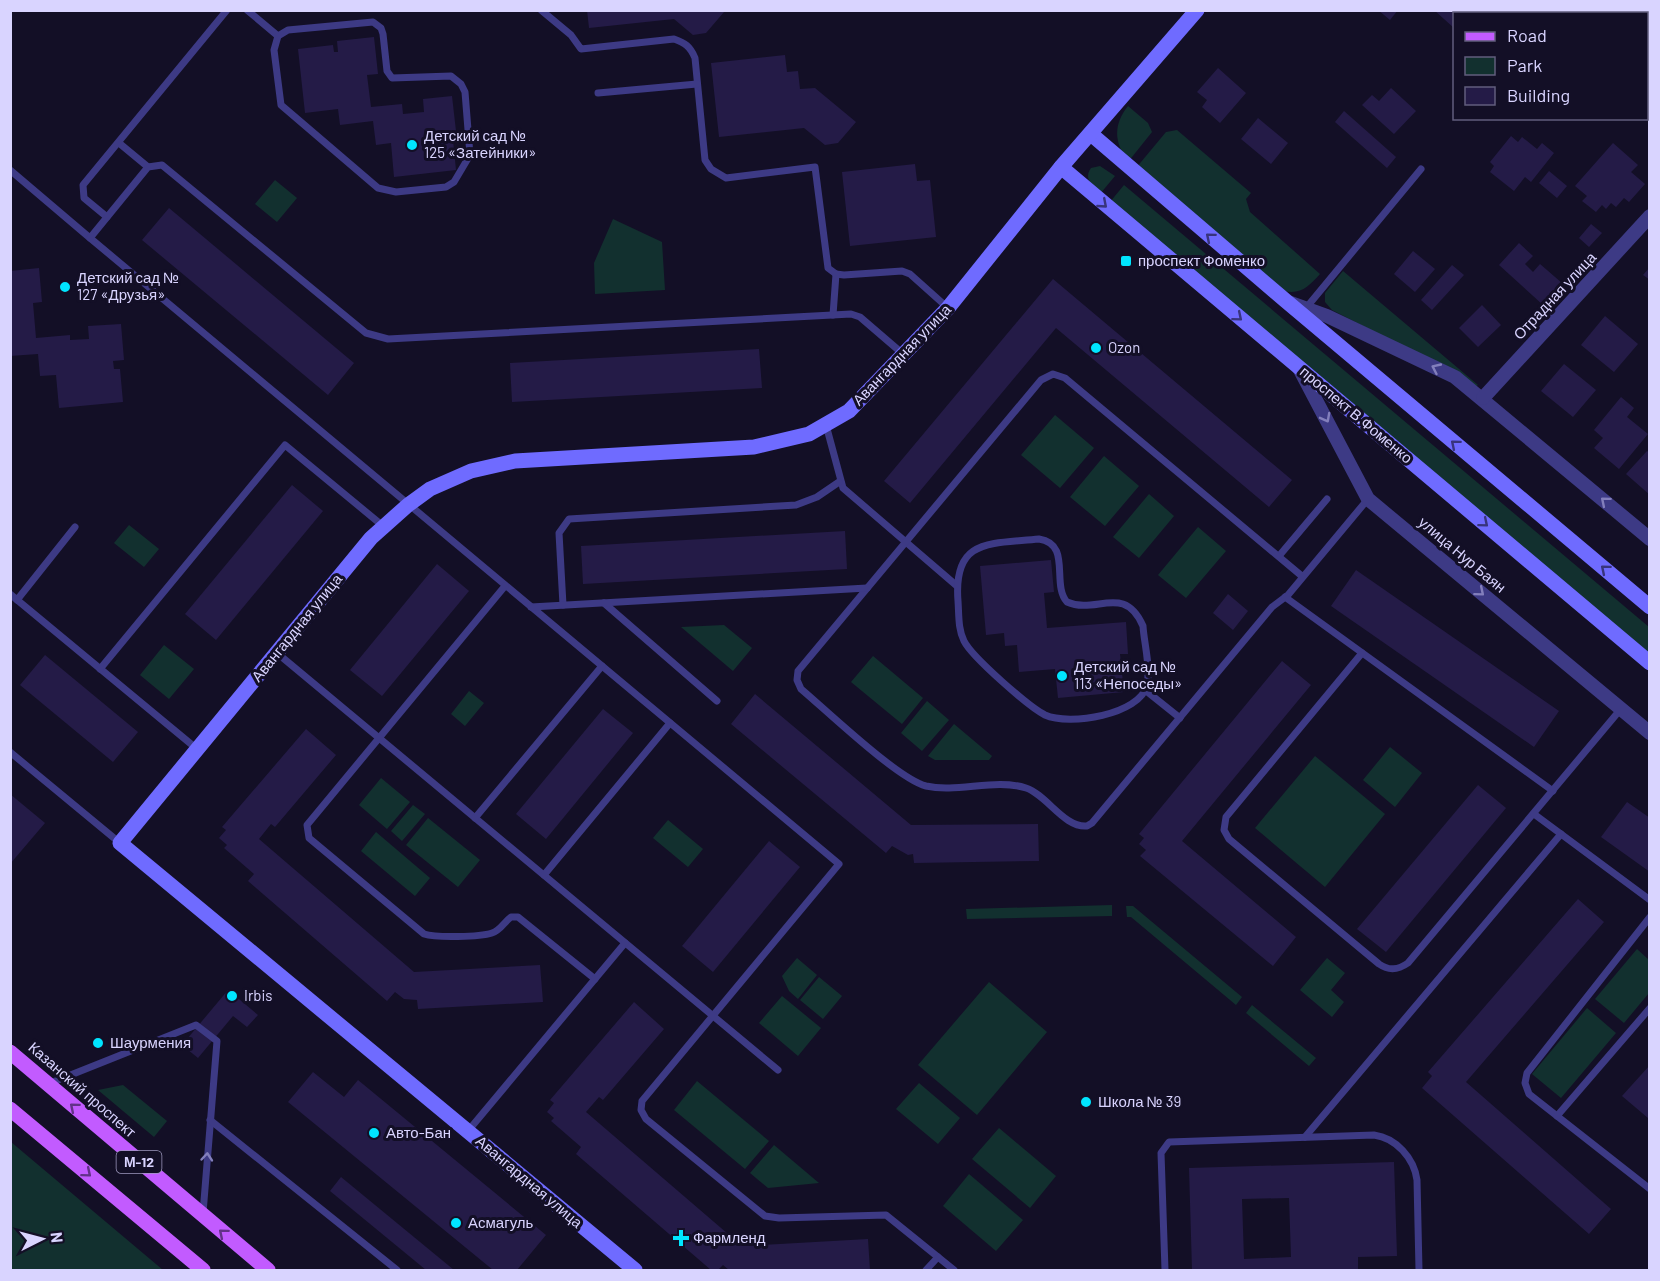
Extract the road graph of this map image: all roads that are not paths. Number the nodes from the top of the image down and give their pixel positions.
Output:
1 (227, 10) edge
2 (247, 10) edge
3 (541, 10) edge
4 (1197, 10) edge
5 (278, 36) junction
6 (698, 84) junction
7 (598, 93) dead end
8 (1091, 134) junction
9 (119, 143) junction
10 (148, 167) junction
11 (1061, 167) junction
12 (1421, 169) dead end
13 (10, 170) edge
14 (1650, 216) edge
15 (107, 218) junction
16 (90, 238) junction
17 (836, 274) junction
18 (948, 308) junction
19 (1304, 311) junction
20 (833, 315) junction
21 (905, 356) junction
22 (1298, 366) junction
23 (1483, 398) junction
24 (826, 425) junction
25 (839, 482) junction
26 (1327, 499) dead end
27 (1368, 499) junction
28 (408, 504) junction
29 (383, 526) junction
30 (75, 527) dead end
31 (1650, 539) edge
32 (905, 542) junction
33 (1279, 556) junction
34 (1303, 577) junction
35 (505, 586) junction
36 (957, 586) junction
37 (867, 588) junction
38 (10, 594) edge
39 (1285, 597) junction
40 (17, 600) junction
41 (604, 603) junction
42 (563, 605) junction
43 (531, 607) junction
44 (1650, 607) edge
45 (277, 653) junction
46 (1362, 653) junction
47 (1650, 663) edge
48 (602, 666) junction
49 (100, 669) junction
50 (1145, 690) junction
51 (717, 701) dead end
52 (1620, 710) junction
53 (1180, 718) junction
54 (670, 723) junction
55 (1650, 733) edge
56 (379, 738) junction
57 (199, 750) junction
58 (10, 752) edge
59 (1553, 791) junction
60 (1534, 813) junction
61 (475, 818) junction
62 (1561, 834) junction
63 (120, 843) junction
64 (544, 875) junction
65 (1650, 900) edge
66 (1650, 916) edge
67 (625, 943) junction
68 (595, 979) junction
69 (1650, 1008) edge
70 (713, 1016) junction
71 (10, 1052) edge
72 (778, 1070) dead end
73 (47, 1084) junction
74 (10, 1109) edge
75 (1557, 1116) junction
76 (210, 1120) junction
77 (468, 1131) junction
78 (1305, 1137) junction
79 (1650, 1189) edge
80 (202, 1215) junction
81 (938, 1257) junction
82 (203, 1270) edge
83 (268, 1270) edge
84 (397, 1270) edge
85 (635, 1270) edge
86 (926, 1270) edge
87 (954, 1270) edge
88 (1165, 1270) edge
89 (1419, 1270) edge

1 - 9 lane
2 - 5 lane
3 - 6 lane
4 - 8 street, Авангардная улица
5 - 5 lane
6 - 7 lane
6 - 17 lane
8 - 11 street, Авангардная улица
19 -> 8 street
9 - 10 lane
9 - 15 lane
10 - 15 lane
10 - 20 lane
11 - 18 street, Авангардная улица
11 -> 22 street, проспект В.Фоменко
12 - 19 lane
13 - 16 lane
14 - 23 street, Отрадная улица
15 - 16 lane
16 - 28 lane
17 - 18 lane
17 - 20 lane
18 - 21 street, Авангардная улица
23 -> 19 street
44 -> 19 street
20 - 21 lane
21 - 24 street, Авангардная улица
22 -> 27 street, улица Нур Баян
22 -> 47 street, проспект В.Фоменко
31 -> 23 street
24 - 25 lane
24 - 28 street, Авангардная улица
25 - 32 lane
25 - 42 lane
26 - 33 lane
27 - 34 lane
27 -> 52 street, улица Нур Баян
28 - 29 street, Авангардная улица
28 - 35 lane
29 - 45 street, Авангардная улица
29 - 49 lane
30 - 40 lane
32 - 33 lane
32 - 36 lane
32 - 37 lane
33 - 34 lane
34 - 39 lane
35 - 43 lane
35 - 56 lane
36 - 50 lane
36 - 50 lane
37 - 41 lane
37 - 53 lane
38 - 40 lane
39 - 46 lane
39 - 53 lane
40 - 49 lane
41 - 42 lane
41 - 51 lane
42 - 43 lane
43 - 48 lane
45 - 56 lane
45 - 57 street, Авангардная улица
46 - 59 lane
46 - 60 lane
48 - 54 lane
48 - 61 lane
49 - 57 lane
50 - 53 lane
52 - 55 street, улица Нур Баян
52 - 59 lane
54 - 64 lane
54 - 70 lane
56 - 61 lane
56 - 68 lane
57 - 63 street, Авангардная улица
58 - 63 lane
59 - 60 lane
60 - 62 lane
61 - 64 lane
62 - 65 lane
62 - 78 lane
63 - 77 street, Авангардная улица
64 - 67 lane
66 - 75 lane
67 - 68 lane
67 - 70 lane
68 - 77 lane
69 - 75 lane
70 - 72 lane
70 - 81 lane
71 - 73 main road, Казанский проспект / М-12
73 - 76 lane
80 -> 73 main road, Казанский проспект / М-12
74 -> 82 main road, М-12
75 - 79 lane
80 -> 76 lane
76 - 84 lane
77 - 85 street, Авангардная улица
78 - 88 lane
78 - 89 lane
83 -> 80 main road, Казанский проспект / М-12
81 - 86 lane
81 - 87 lane

